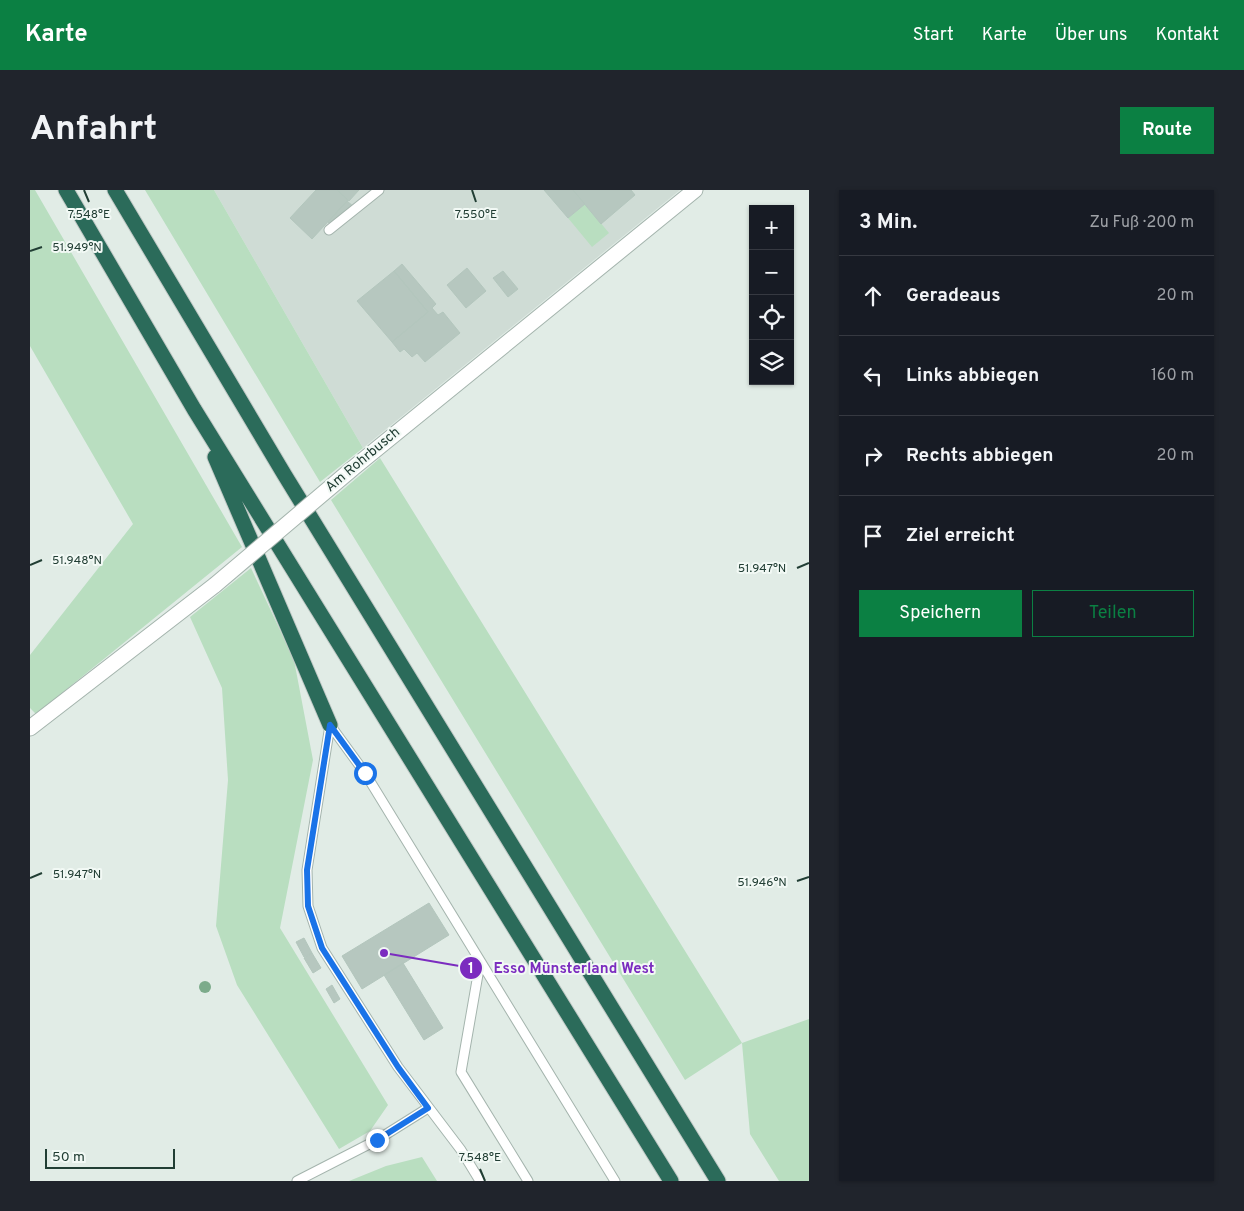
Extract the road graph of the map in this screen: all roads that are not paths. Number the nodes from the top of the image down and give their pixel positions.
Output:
1 (66, 190) edge
2 (115, 190) edge
3 (379, 190) edge
4 (695, 190) edge
5 (329, 230) dead end
6 (194, 409) junction
7 (330, 725) junction
8 (30, 728) edge
9 (480, 963) junction
10 (428, 1108) junction
11 (297, 1181) edge
12 (480, 1181) edge
13 (528, 1181) edge
14 (615, 1181) edge
15 (671, 1181) edge
16 (718, 1181) edge

1 - 6 highway
2 - 16 highway
3 - 5 lane
4 - 8 street, Am Rohrbusch, bridge
6 - 7 highway
6 - 15 highway
7 - 9 lane
7 - 10 lane
9 - 13 lane
9 - 14 lane
10 - 11 lane
10 - 12 lane

